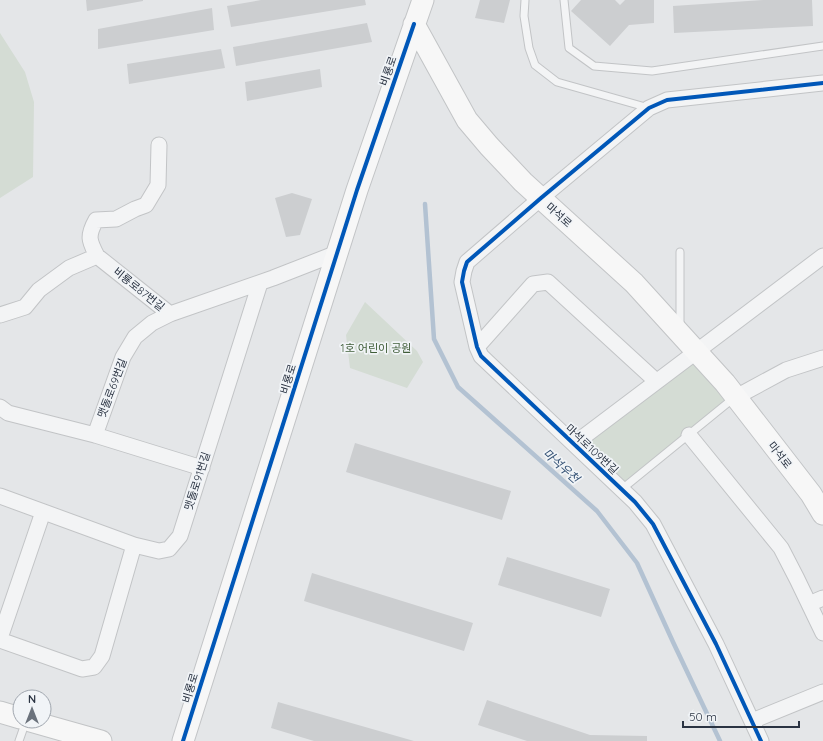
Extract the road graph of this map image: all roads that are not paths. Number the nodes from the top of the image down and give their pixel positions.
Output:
1 (423, 0) edge
2 (526, 0) edge
3 (564, 0) edge
4 (414, 24) junction
5 (823, 46) edge
6 (823, 83) edge
7 (648, 108) junction
8 (158, 145) dead end
9 (541, 198) junction
10 (680, 252) dead end
11 (337, 253) junction
12 (97, 256) junction
13 (823, 256) edge
14 (260, 283) junction
15 (170, 314) junction
16 (0, 315) edge
17 (680, 334) junction
18 (477, 347) junction
19 (696, 351) junction
20 (823, 358) edge
21 (656, 381) junction
22 (736, 397) junction
23 (0, 407) edge
24 (94, 435) junction
25 (689, 435) junction
26 (574, 444) junction
27 (202, 468) junction
28 (622, 489) junction
29 (0, 496) edge
30 (43, 512) junction
31 (823, 514) edge
32 (134, 545) junction
33 (823, 598) edge
34 (809, 604) junction
35 (823, 634) edge
36 (0, 639) edge
37 (823, 692) edge
38 (0, 712) edge
39 (12, 716) edge
40 (752, 720) junction
41 (52, 727) edge
42 (23, 729) edge
43 (19, 741) edge
44 (101, 741) edge
45 (183, 741) edge
46 (761, 741) edge

1 - 4 street, 비룡로
2 - 7 lane
3 - 5 lane
4 - 9 street, 마석로
4 - 11 street, 비룡로
6 - 7 street, 마석로109번길
7 - 9 street, 마석로109번길
8 - 12 street
9 - 17 street, 마석로
9 - 18 street, 마석로109번길
10 - 17 lane
11 - 14 street, 비룡로87번길
11 - 45 street, 비룡로
12 - 15 street, 비룡로87번길
12 - 16 street
13 - 19 street
14 - 15 street, 비룡로87번길
14 - 27 street, 맷돌로91번길
15 - 24 street, 맷돌로69번길
17 - 19 street, 마석로
18 - 21 street
18 - 26 street, 마석로109번길
19 - 21 street
19 - 22 street, 마석로
20 - 22 street
21 - 26 street
22 - 25 lane
22 - 31 street, 마석로
23 - 24 street
24 - 27 street
25 - 28 lane
25 - 34 street
26 - 28 street, 마석로109번길
27 - 32 street, 맷돌로91번길
28 - 40 street, 마석로109번길
29 - 30 street, 맷돌로91번길
30 - 32 street, 맷돌로91번길
30 - 36 street
32 - 36 street
33 - 34 street
34 - 35 street
37 - 40 street
38 - 39 street
40 - 46 street, 마석로109번길
41 - 44 street
42 - 43 lane

